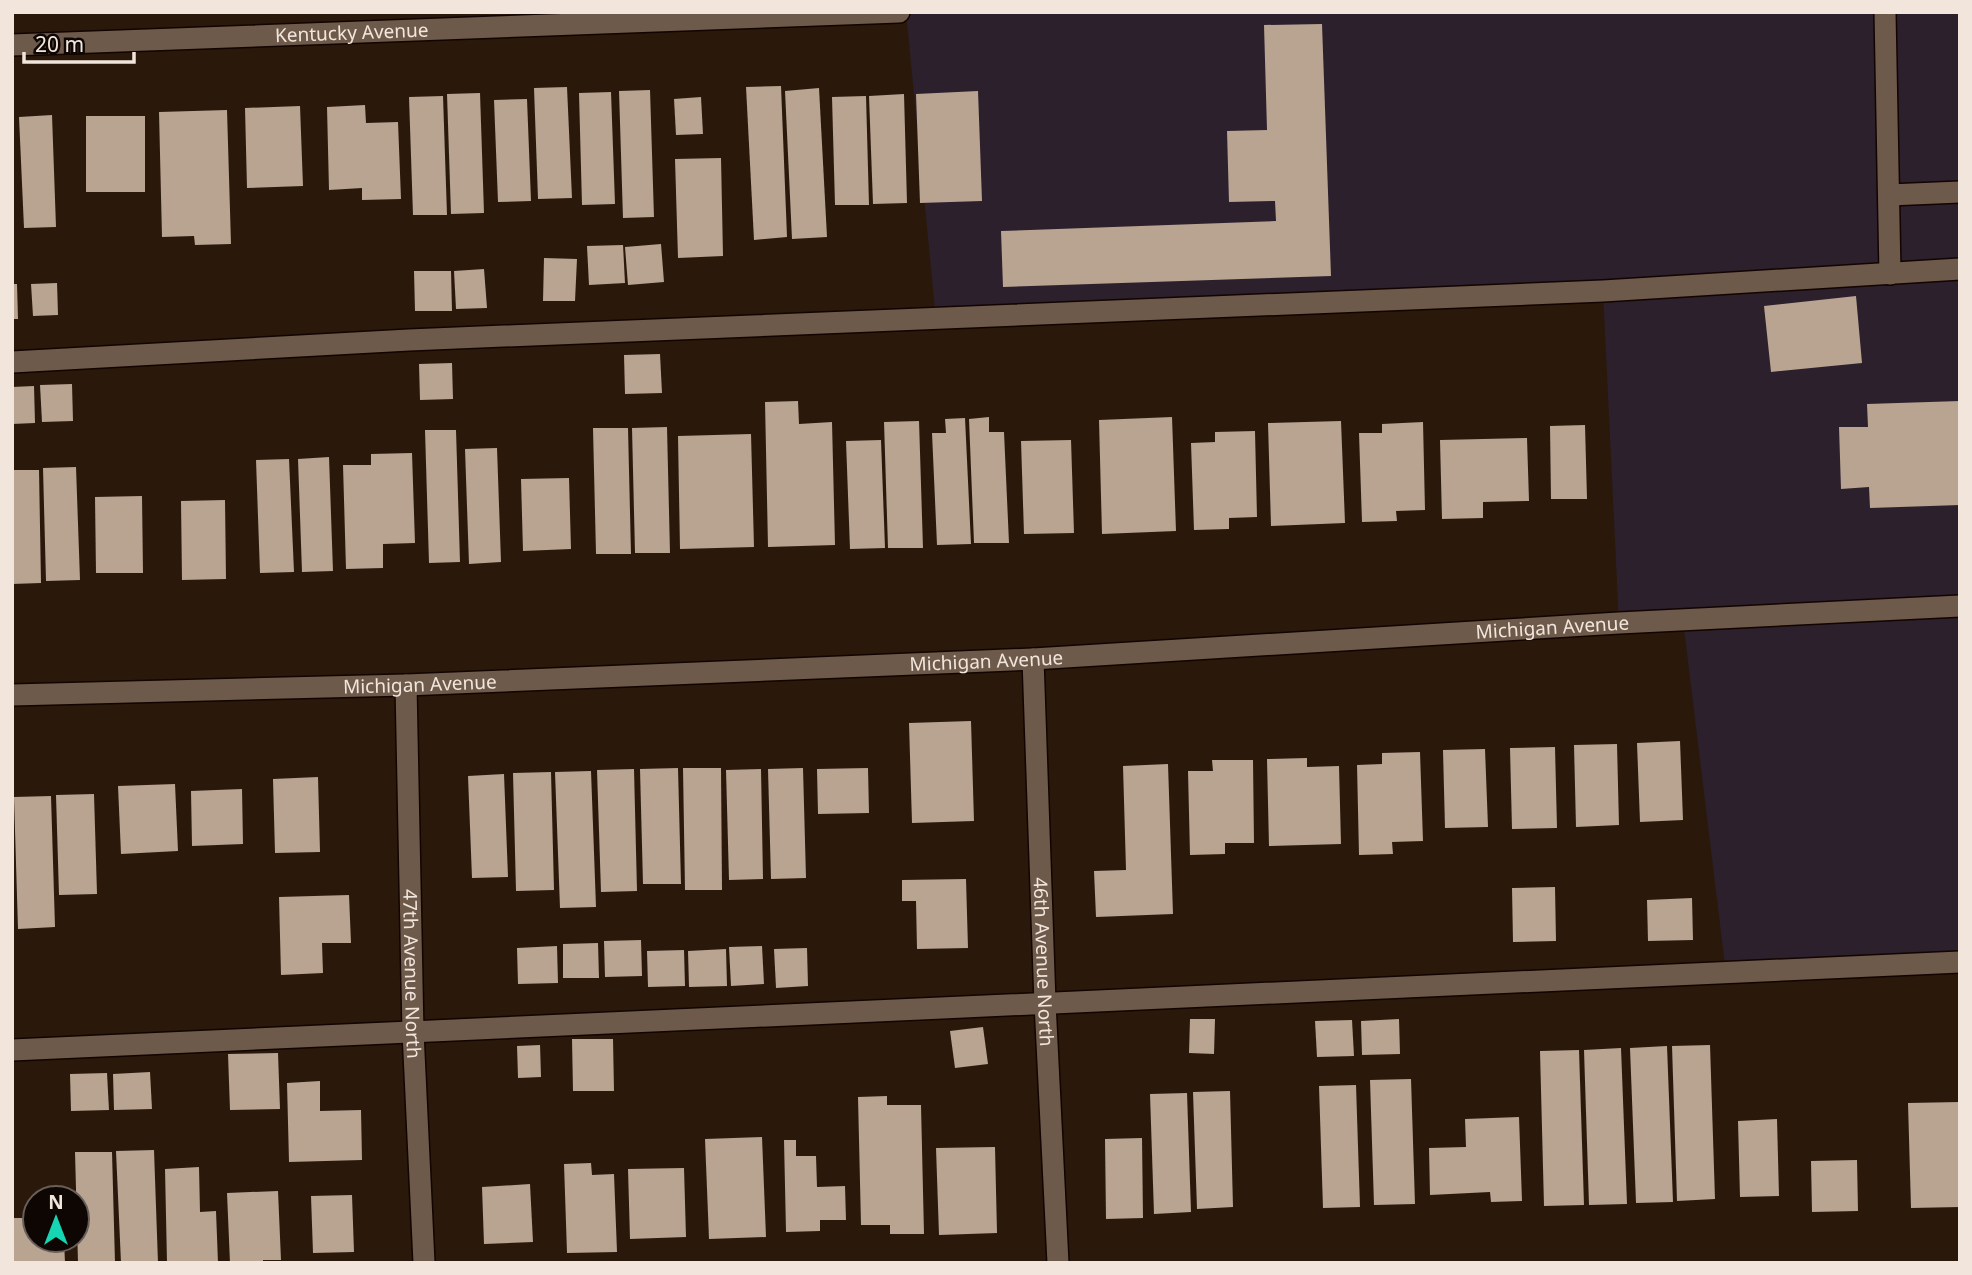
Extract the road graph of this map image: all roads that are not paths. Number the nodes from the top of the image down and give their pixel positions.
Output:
1 (899, 12) edge
2 (1885, 12) edge
3 (12, 45) edge
4 (1960, 192) edge
5 (1889, 195) junction
6 (1960, 269) edge
7 (1890, 274) junction
8 (12, 362) edge
9 (1960, 606) edge
10 (1033, 659) junction
11 (406, 685) junction
12 (12, 695) edge
13 (1960, 962) edge
14 (1045, 1003) junction
15 (413, 1032) junction
16 (12, 1050) edge
17 (424, 1263) edge
18 (1058, 1263) edge

1 - 3 street, Kentucky Avenue
2 - 5 street
4 - 5 street
5 - 7 street
6 - 7 street
7 - 8 street
9 - 10 street, Michigan Avenue
10 - 11 street, Michigan Avenue
10 - 14 street, 46th Avenue North
11 - 12 street, Michigan Avenue
11 - 15 street, 47th Avenue North
13 - 14 street
14 - 15 street
14 - 18 street, 46th Avenue North
15 - 16 street
15 - 17 street, 47th Avenue North

